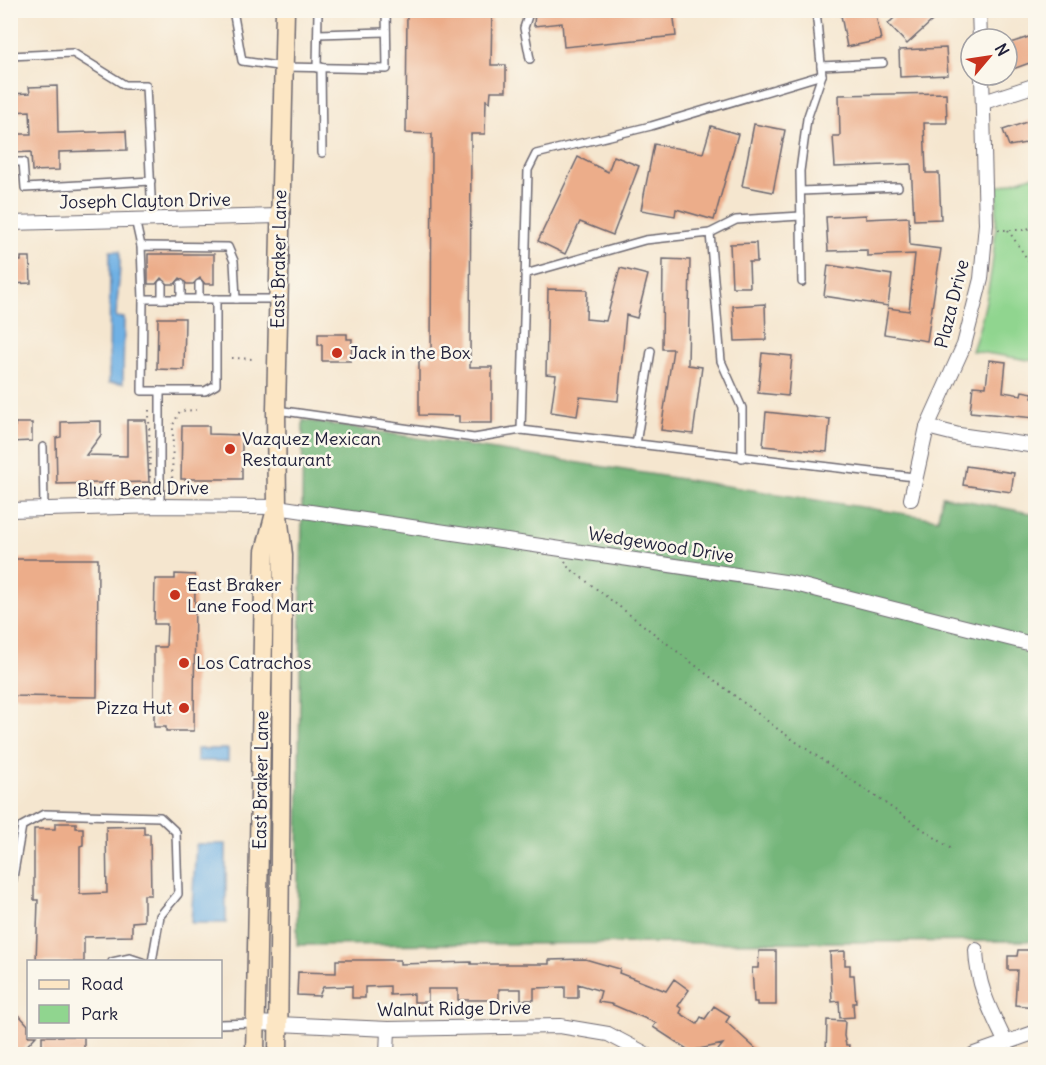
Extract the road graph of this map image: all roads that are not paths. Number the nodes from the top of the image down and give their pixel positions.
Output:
1 (233, 10) edge
2 (285, 10) edge
3 (318, 10) edge
4 (386, 10) edge
5 (530, 10) edge
6 (816, 10) edge
7 (979, 10) edge
8 (980, 27) edge
9 (386, 32) junction
10 (318, 33) junction
11 (10, 56) edge
12 (530, 59) dead end
13 (883, 63) dead end
14 (821, 66) junction
15 (285, 67) junction
16 (319, 68) junction
17 (822, 75) junction
18 (1035, 85) edge
19 (983, 87) edge
20 (984, 102) junction
21 (322, 153) dead end
22 (10, 162) edge
23 (151, 182) junction
24 (898, 187) dead end
25 (801, 191) junction
26 (280, 216) junction
27 (801, 216) junction
28 (152, 218) junction
29 (135, 219) junction
30 (10, 223) edge
31 (710, 233) junction
32 (141, 246) junction
33 (525, 274) junction
34 (802, 282) dead end
35 (162, 284) dead end
36 (181, 284) dead end
37 (199, 284) dead end
38 (143, 299) junction
39 (162, 299) junction
40 (180, 299) junction
41 (199, 299) junction
42 (216, 299) junction
43 (236, 299) junction
44 (278, 299) junction
45 (651, 351) dead end
46 (160, 391) junction
47 (276, 410) junction
48 (927, 427) junction
49 (521, 430) junction
50 (636, 444) junction
51 (1035, 446) edge
52 (43, 447) dead end
53 (742, 458) junction
54 (914, 477) junction
55 (911, 499) dead end
56 (160, 506) junction
57 (277, 507) junction
58 (44, 509) junction
59 (10, 510) edge
60 (1035, 645) edge
61 (11, 883) edge
62 (10, 895) edge
63 (976, 950) dead end
64 (121, 960) edge
65 (136, 960) edge
66 (152, 960) edge
67 (256, 1023) junction
68 (222, 1024) edge
69 (278, 1025) junction
70 (388, 1029) junction
71 (1035, 1032) edge
72 (1005, 1041) junction
73 (255, 1054) edge
74 (278, 1054) edge
75 (387, 1054) edge
76 (646, 1054) edge
77 (974, 1054) edge

1 - 15 lane
2 - 15 main road, East Braker Lane
3 - 10 lane
4 - 9 lane
5 - 12 lane
6 - 14 lane
7 - 8 street
9 - 10 lane
9 - 16 lane
10 - 16 lane
11 - 23 lane
13 - 14 lane
14 - 17 lane
15 - 16 lane
15 - 26 main road, East Braker Lane
16 - 21 lane
17 - 25 lane
17 - 33 lane
18 - 20 street
19 - 20 street, Plaza Drive
20 - 48 street, Plaza Drive
22 - 23 lane
23 - 28 lane
24 - 25 lane
25 - 27 lane
26 - 28 street, Joseph Clayton Drive
26 - 44 main road, East Braker Lane
27 - 31 lane
27 - 34 lane
28 - 29 street, Joseph Clayton Drive
29 - 30 street, Joseph Clayton Drive
29 - 32 lane
31 - 33 lane
31 - 53 lane
32 - 38 lane
32 - 43 lane
33 - 49 lane
35 - 39 lane
36 - 40 lane
37 - 41 lane
38 - 39 lane
38 - 46 lane
39 - 40 lane
40 - 41 lane
41 - 42 lane
42 - 43 lane
42 - 46 lane
43 - 44 lane
44 - 47 main road, East Braker Lane
45 - 50 lane
46 - 56 lane
47 - 49 lane
47 - 57 main road, East Braker Lane
48 - 51 street
48 - 54 street, Plaza Drive
49 - 50 lane
50 - 53 lane
52 - 58 lane
53 - 54 lane
54 - 55 street, Plaza Drive
56 - 57 street, Bluff Bend Drive
56 - 58 street, Bluff Bend Drive
57 - 60 street, Wedgewood Drive
57 - 67 main road, East Braker Lane
57 - 69 main road, East Braker Lane
58 - 59 street, Bluff Bend Drive
61 - 62 lane
61 - 66 lane
63 - 72 street
64 - 65 lane
67 - 68 lane
67 - 69 street, Walnut Ridge Drive
67 - 73 main road, East Braker Lane
69 - 70 street, Walnut Ridge Drive
69 - 74 main road, East Braker Lane
70 - 75 street
70 - 76 street, Walnut Ridge Drive
71 - 72 street
72 - 77 street

